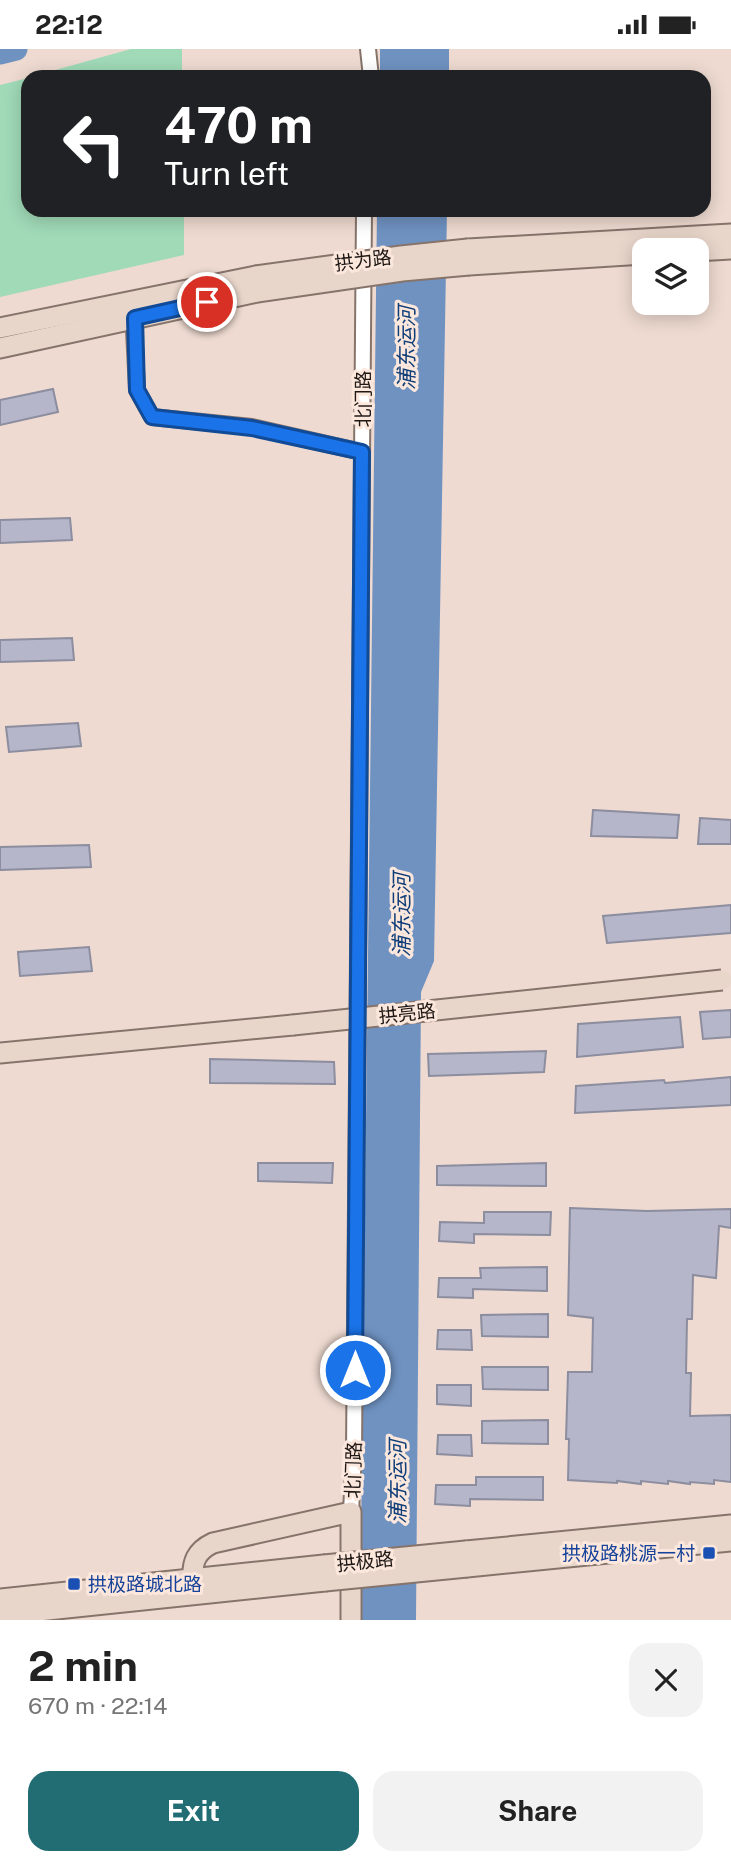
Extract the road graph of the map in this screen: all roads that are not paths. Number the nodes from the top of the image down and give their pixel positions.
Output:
1 (368, 49) edge
2 (370, 70) edge
3 (364, 217) edge
4 (731, 234) edge
5 (731, 249) edge
6 (709, 250) edge
7 (632, 254) edge
8 (468, 257) junction
9 (133, 310) junction
10 (0, 328) edge
11 (0, 348) edge
12 (362, 452) junction
13 (726, 980) edge
14 (0, 1053) edge
15 (351, 1512) junction
16 (731, 1525) edge
17 (731, 1541) edge
18 (466, 1559) junction
19 (325, 1573) junction
20 (193, 1579) junction
21 (0, 1599) edge
22 (0, 1615) edge
23 (351, 1620) edge

1 - 2 street
3 - 12 street, 北门路
4 - 8 main road, 拱为路
5 - 6 main road
7 - 8 main road, 拱为路
8 - 9 main road, 拱为路, bridge
9 - 10 main road, 拱为路
9 - 11 main road, 拱为路
9 - 12 street
12 - 15 street, 北门路
13 - 14 main road, 拱亮路, bridge
15 - 20 main road, 北门路
15 - 23 main road, 北门路
16 - 18 main road, 拱极路
17 - 18 main road, 拱极路
18 - 19 main road, 拱极路, bridge
19 - 20 main road, 拱极路
19 - 22 main road, 拱极路
20 - 21 main road, 拱极路

